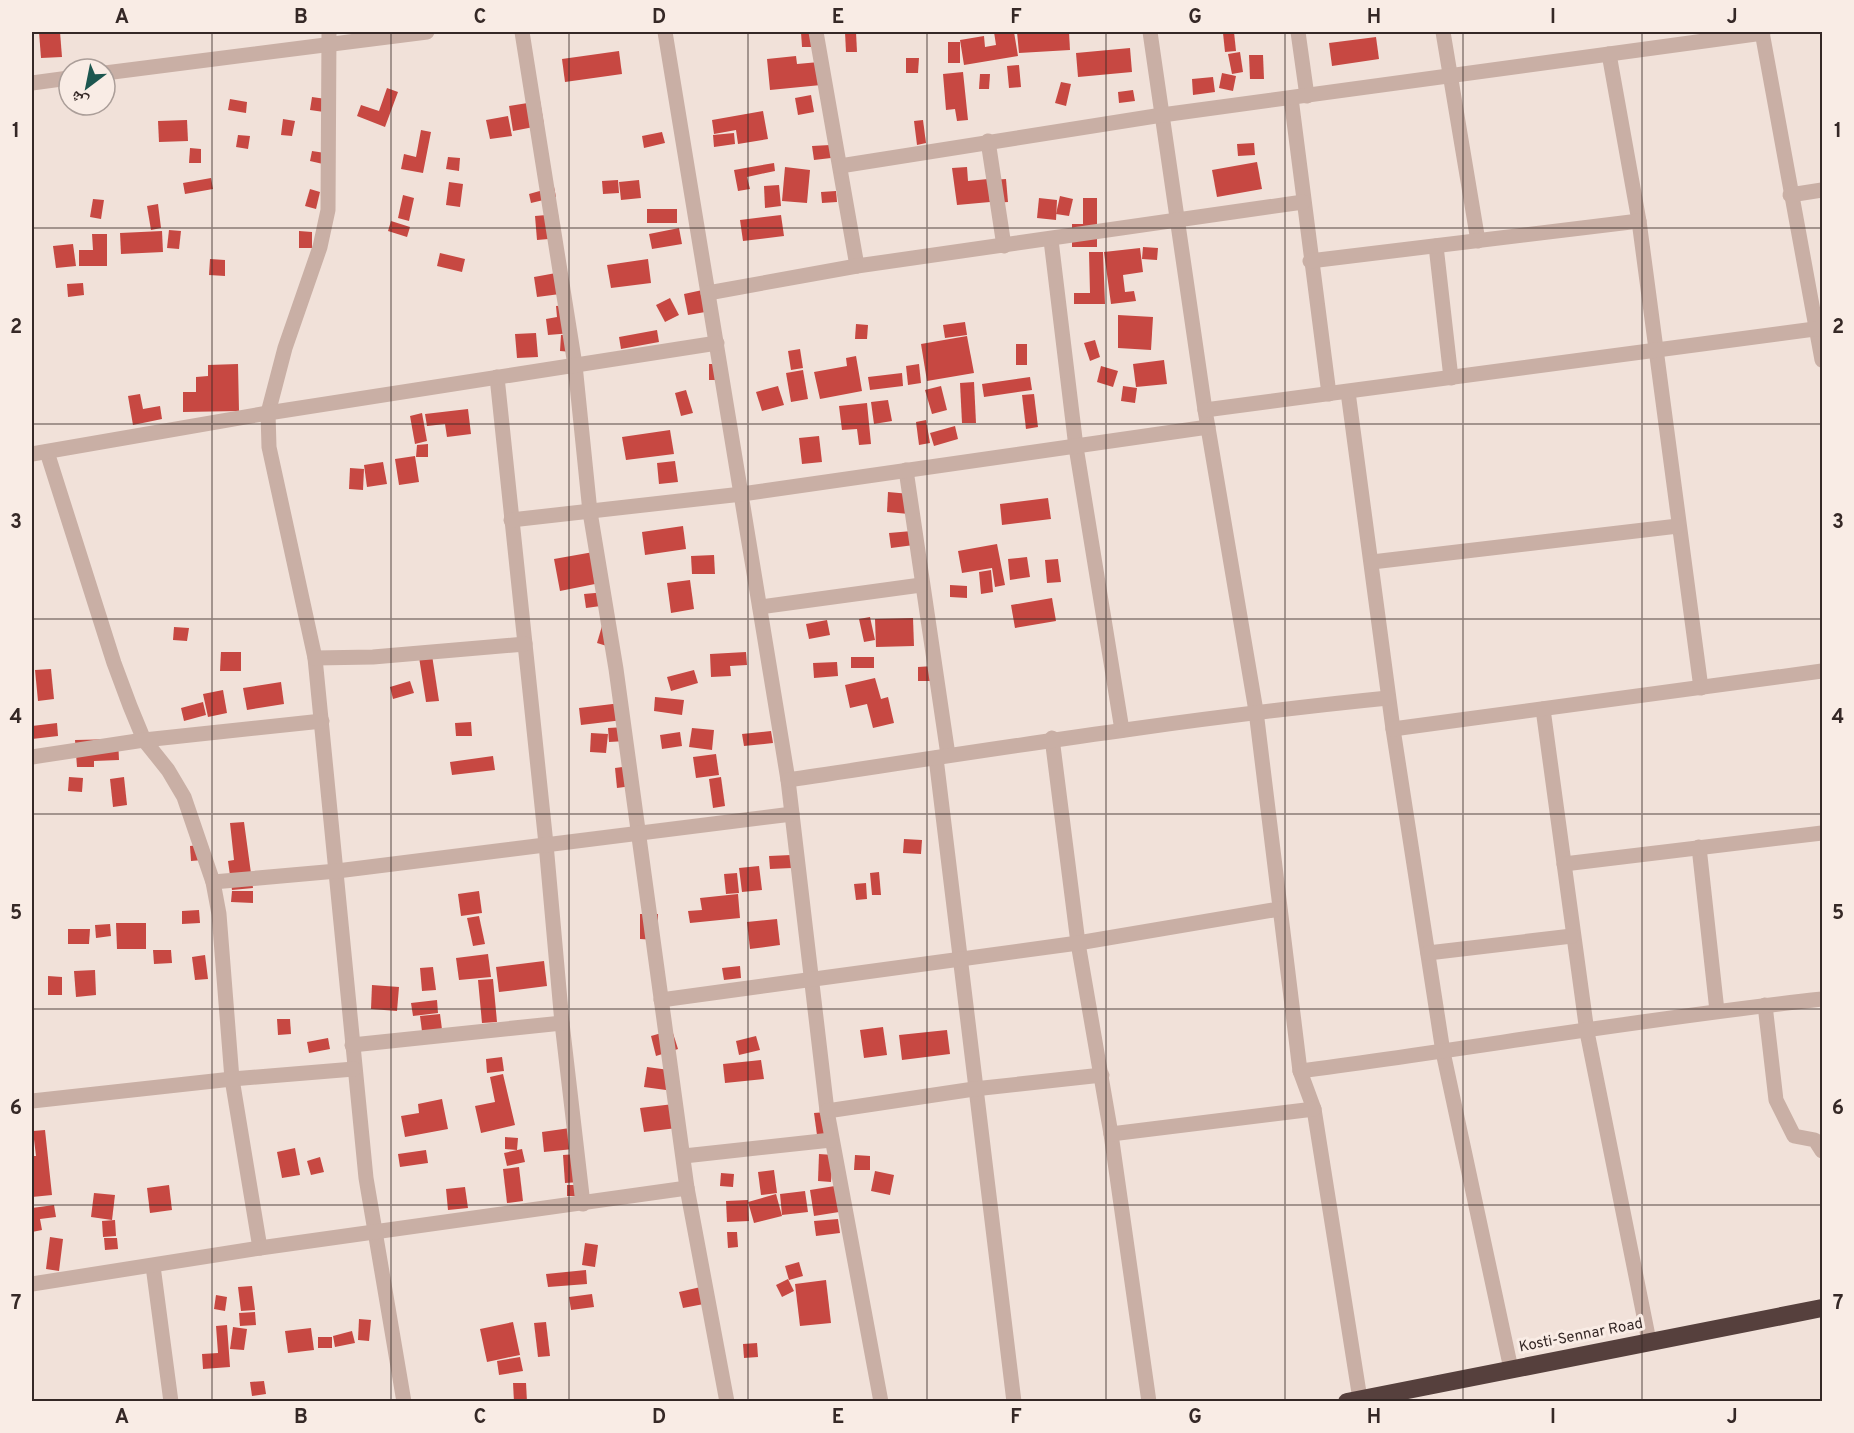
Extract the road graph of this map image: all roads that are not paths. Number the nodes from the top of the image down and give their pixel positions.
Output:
1 (427, 32) edge
2 (522, 32) edge
3 (665, 32) edge
4 (816, 32) edge
5 (1150, 32) edge
6 (1298, 32) edge
7 (1443, 32) edge
8 (1762, 32) edge
9 (330, 37) edge
10 (1609, 54) junction
11 (117, 71) edge
12 (1450, 74) junction
13 (57, 80) edge
14 (32, 83) edge
15 (1307, 96) junction
16 (1291, 98) junction
17 (1162, 115) junction
18 (988, 141) junction
19 (840, 166) junction
20 (1822, 190) edge
21 (1790, 195) junction
22 (1303, 202) junction
23 (1639, 220) junction
24 (1178, 222) junction
25 (1051, 240) junction
26 (1478, 241) junction
27 (1004, 246) junction
28 (1436, 246) junction
29 (1310, 261) junction
30 (857, 266) junction
31 (708, 293) junction
32 (1820, 328) edge
33 (717, 343) junction
34 (1655, 351) junction
35 (1822, 360) edge
36 (574, 365) junction
37 (497, 377) junction
38 (1451, 378) junction
39 (1348, 392) junction
40 (1329, 394) junction
41 (1205, 410) junction
42 (268, 413) junction
43 (1208, 427) junction
44 (1076, 447) junction
45 (47, 452) junction
46 (32, 454) edge
47 (906, 470) junction
48 (742, 494) junction
49 (590, 512) junction
50 (511, 520) junction
51 (1678, 526) junction
52 (1372, 562) junction
53 (921, 585) junction
54 (760, 606) junction
55 (525, 644) junction
56 (315, 658) junction
57 (1822, 671) edge
58 (1701, 688) junction
59 (1388, 698) junction
60 (1543, 709) junction
61 (1256, 711) junction
62 (322, 721) junction
63 (1393, 729) junction
64 (1122, 730) junction
65 (1052, 738) junction
66 (144, 740) junction
67 (942, 756) junction
68 (32, 757) edge
69 (788, 780) junction
70 (792, 814) junction
71 (1822, 833) edge
72 (638, 834) junction
73 (546, 844) junction
74 (1699, 847) junction
75 (1564, 864) junction
76 (337, 872) junction
77 (213, 882) junction
78 (1279, 909) junction
79 (1572, 936) junction
80 (1078, 943) junction
81 (1428, 953) junction
82 (962, 959) junction
83 (812, 979) junction
84 (1822, 999) edge
85 (661, 1000) junction
86 (1766, 1005) junction
87 (1717, 1011) junction
88 (562, 1023) junction
89 (1587, 1032) junction
90 (352, 1045) junction
91 (1443, 1052) junction
92 (354, 1069) junction
93 (1300, 1071) junction
94 (1101, 1075) junction
95 (232, 1079) junction
96 (974, 1089) junction
97 (32, 1100) edge
98 (1314, 1109) junction
99 (826, 1111) junction
100 (1111, 1134) junction
101 (831, 1140) junction
102 (1822, 1151) edge
103 (684, 1156) junction
104 (687, 1188) junction
105 (583, 1204) junction
106 (373, 1232) junction
107 (260, 1248) junction
108 (153, 1266) junction
109 (32, 1284) edge
110 (1822, 1308) edge
111 (1649, 1341) junction
112 (1511, 1369) junction
113 (1354, 1400) edge
114 (171, 1401) edge
115 (404, 1401) edge
116 (727, 1401) edge
117 (881, 1401) edge
118 (1014, 1401) edge
119 (1149, 1401) edge

1 - 9 street
2 - 36 street
3 - 31 street
4 - 19 street
5 - 17 street
6 - 15 street
7 - 12 street
8 - 10 street
8 - 21 street
9 - 11 street
9 - 42 street
10 - 12 street
10 - 23 street
12 - 15 street
12 - 26 street
13 - 14 street
15 - 16 street
16 - 17 street
16 - 22 street
17 - 18 street
17 - 24 street
18 - 19 street
18 - 27 street
19 - 30 street
20 - 21 street
21 - 32 street
22 - 24 street
22 - 29 street
23 - 26 street
23 - 34 street
24 - 25 street
24 - 41 street
25 - 27 street
25 - 44 street
26 - 28 street
27 - 30 street
28 - 29 street
28 - 38 street
29 - 40 street
30 - 31 street
31 - 33 street
32 - 34 street
32 - 35 street
33 - 36 street
33 - 48 street
34 - 38 street
34 - 51 street
36 - 37 street
36 - 49 street
37 - 42 street
37 - 50 street
38 - 39 street
39 - 40 street
39 - 52 street
40 - 41 street
41 - 43 street
42 - 45 street
42 - 56 street
43 - 44 street
43 - 61 street
44 - 47 street
44 - 64 street
45 - 46 street
45 - 66 street
47 - 48 street
47 - 53 street
48 - 49 street
48 - 54 street
49 - 50 street
49 - 72 street
50 - 55 street
51 - 52 street
51 - 58 street
52 - 59 street
53 - 54 street
53 - 67 street
54 - 69 street
55 - 56 street
55 - 73 street
56 - 62 street
57 - 58 street
58 - 60 street
59 - 61 street
59 - 63 street
60 - 63 street
60 - 75 street
61 - 64 street
61 - 78 street
62 - 66 street
62 - 76 street
63 - 81 street
64 - 65 street
65 - 67 street
65 - 80 street
66 - 68 street
66 - 77 street
67 - 69 street
67 - 82 street
69 - 70 street
70 - 72 street
70 - 83 street
71 - 74 street
72 - 73 street
72 - 85 street
73 - 76 street
73 - 88 street
74 - 75 street
74 - 87 street
75 - 79 street
76 - 77 street
76 - 90 street
77 - 95 street
78 - 80 street
78 - 93 street
79 - 81 street
79 - 89 street
80 - 82 street
80 - 94 street
81 - 91 street
82 - 83 street
82 - 96 street
83 - 85 street
83 - 99 street
84 - 86 street
85 - 103 street
86 - 87 street
86 - 102 street
87 - 89 street
88 - 90 street
88 - 105 street
89 - 91 street
89 - 111 street
90 - 92 street
91 - 93 street
91 - 112 street
92 - 95 street
92 - 106 street
93 - 98 street
94 - 96 street
94 - 100 street
95 - 97 street
95 - 107 street
96 - 99 street
96 - 118 street
98 - 100 street
98 - 113 street
99 - 101 street
100 - 119 street
101 - 103 street
101 - 117 street
103 - 104 street
104 - 105 street
104 - 116 street
105 - 106 street
106 - 107 street
106 - 115 street
107 - 108 street
108 - 109 street
108 - 114 street
110 - 111 highway, Kosti-Sennar Road
111 - 112 highway, Kosti-Sennar Road
112 - 113 highway, Kosti-Sennar Road

